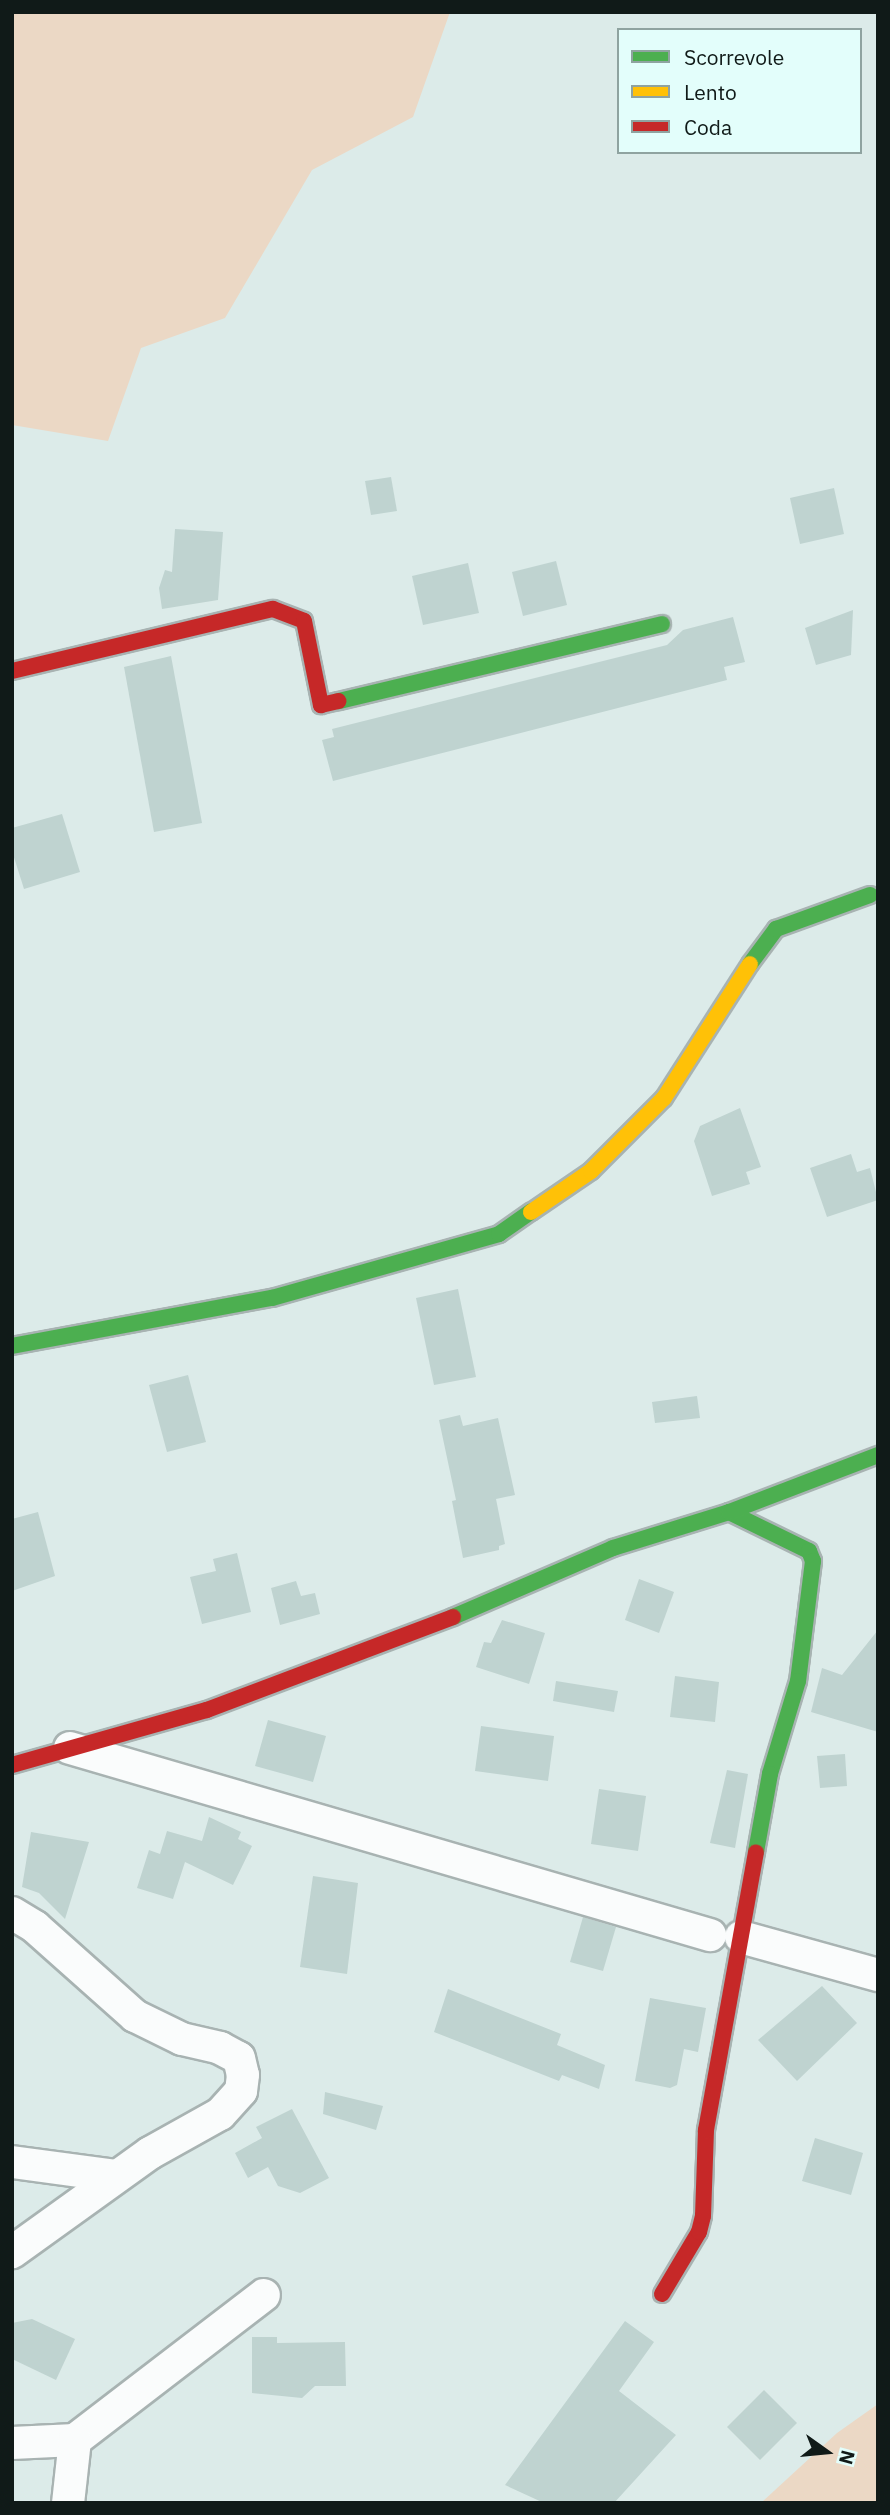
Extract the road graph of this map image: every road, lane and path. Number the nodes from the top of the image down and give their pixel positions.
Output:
1 (662, 624) dead end
2 (12, 671) edge
3 (870, 895) dead end
4 (12, 1346) edge
5 (878, 1455) edge
6 (729, 1512) junction
7 (70, 1748) junction
8 (12, 1765) edge
9 (12, 1913) edge
10 (726, 1936) junction
11 (878, 1975) edge
12 (12, 2162) edge
13 (115, 2176) junction
14 (12, 2252) edge
15 (264, 2294) dead end
16 (662, 2294) dead end
17 (75, 2440) junction
18 (12, 2443) edge
19 (68, 2503) edge

1 - 2 street
3 - 4 street
5 - 6 street
6 - 7 street
6 - 10 street
7 - 8 street
7 - 10 street
9 - 13 street
10 - 11 street
10 - 16 street
12 - 13 street
13 - 14 street
15 - 17 street
17 - 18 street
17 - 19 street

